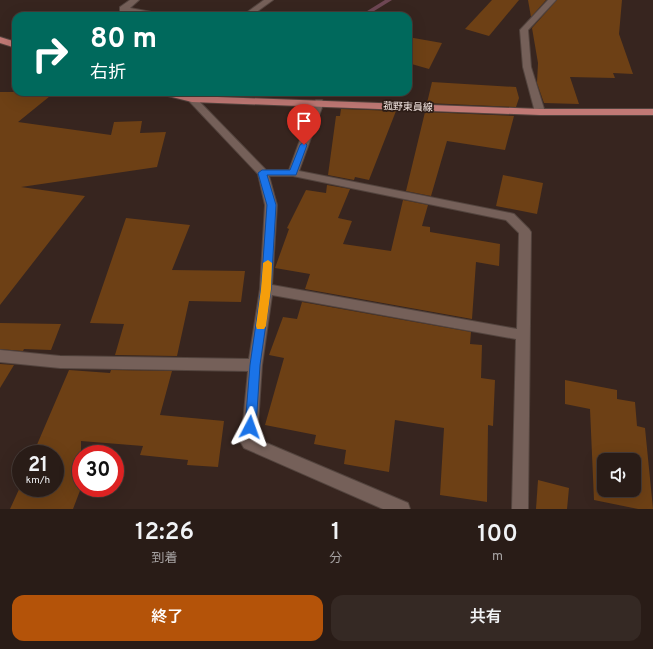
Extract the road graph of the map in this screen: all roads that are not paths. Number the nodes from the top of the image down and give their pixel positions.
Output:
1 (135, 0) edge
2 (269, 0) edge
3 (552, 0) edge
4 (140, 12) edge
5 (252, 12) edge
6 (0, 40) edge
7 (12, 44) edge
8 (180, 96) edge
9 (192, 99) junction
10 (319, 102) junction
11 (540, 112) junction
12 (653, 112) edge
13 (262, 173) junction
14 (293, 173) junction
15 (266, 289) junction
16 (523, 335) junction
17 (0, 356) edge
18 (255, 365) junction
19 (402, 509) edge
20 (520, 509) edge

1 - 4 street
2 - 5 street
3 - 11 street
6 - 7 main road
8 - 9 main road, 菰野東員線
9 - 10 main road, 菰野東員線
9 - 13 street
10 - 11 main road, 菰野東員線
10 - 14 street
11 - 12 main road, 菰野東員線
13 - 14 street
13 - 15 street
14 - 16 street
15 - 16 street
15 - 18 street
16 - 20 street
17 - 18 street
18 - 19 street

